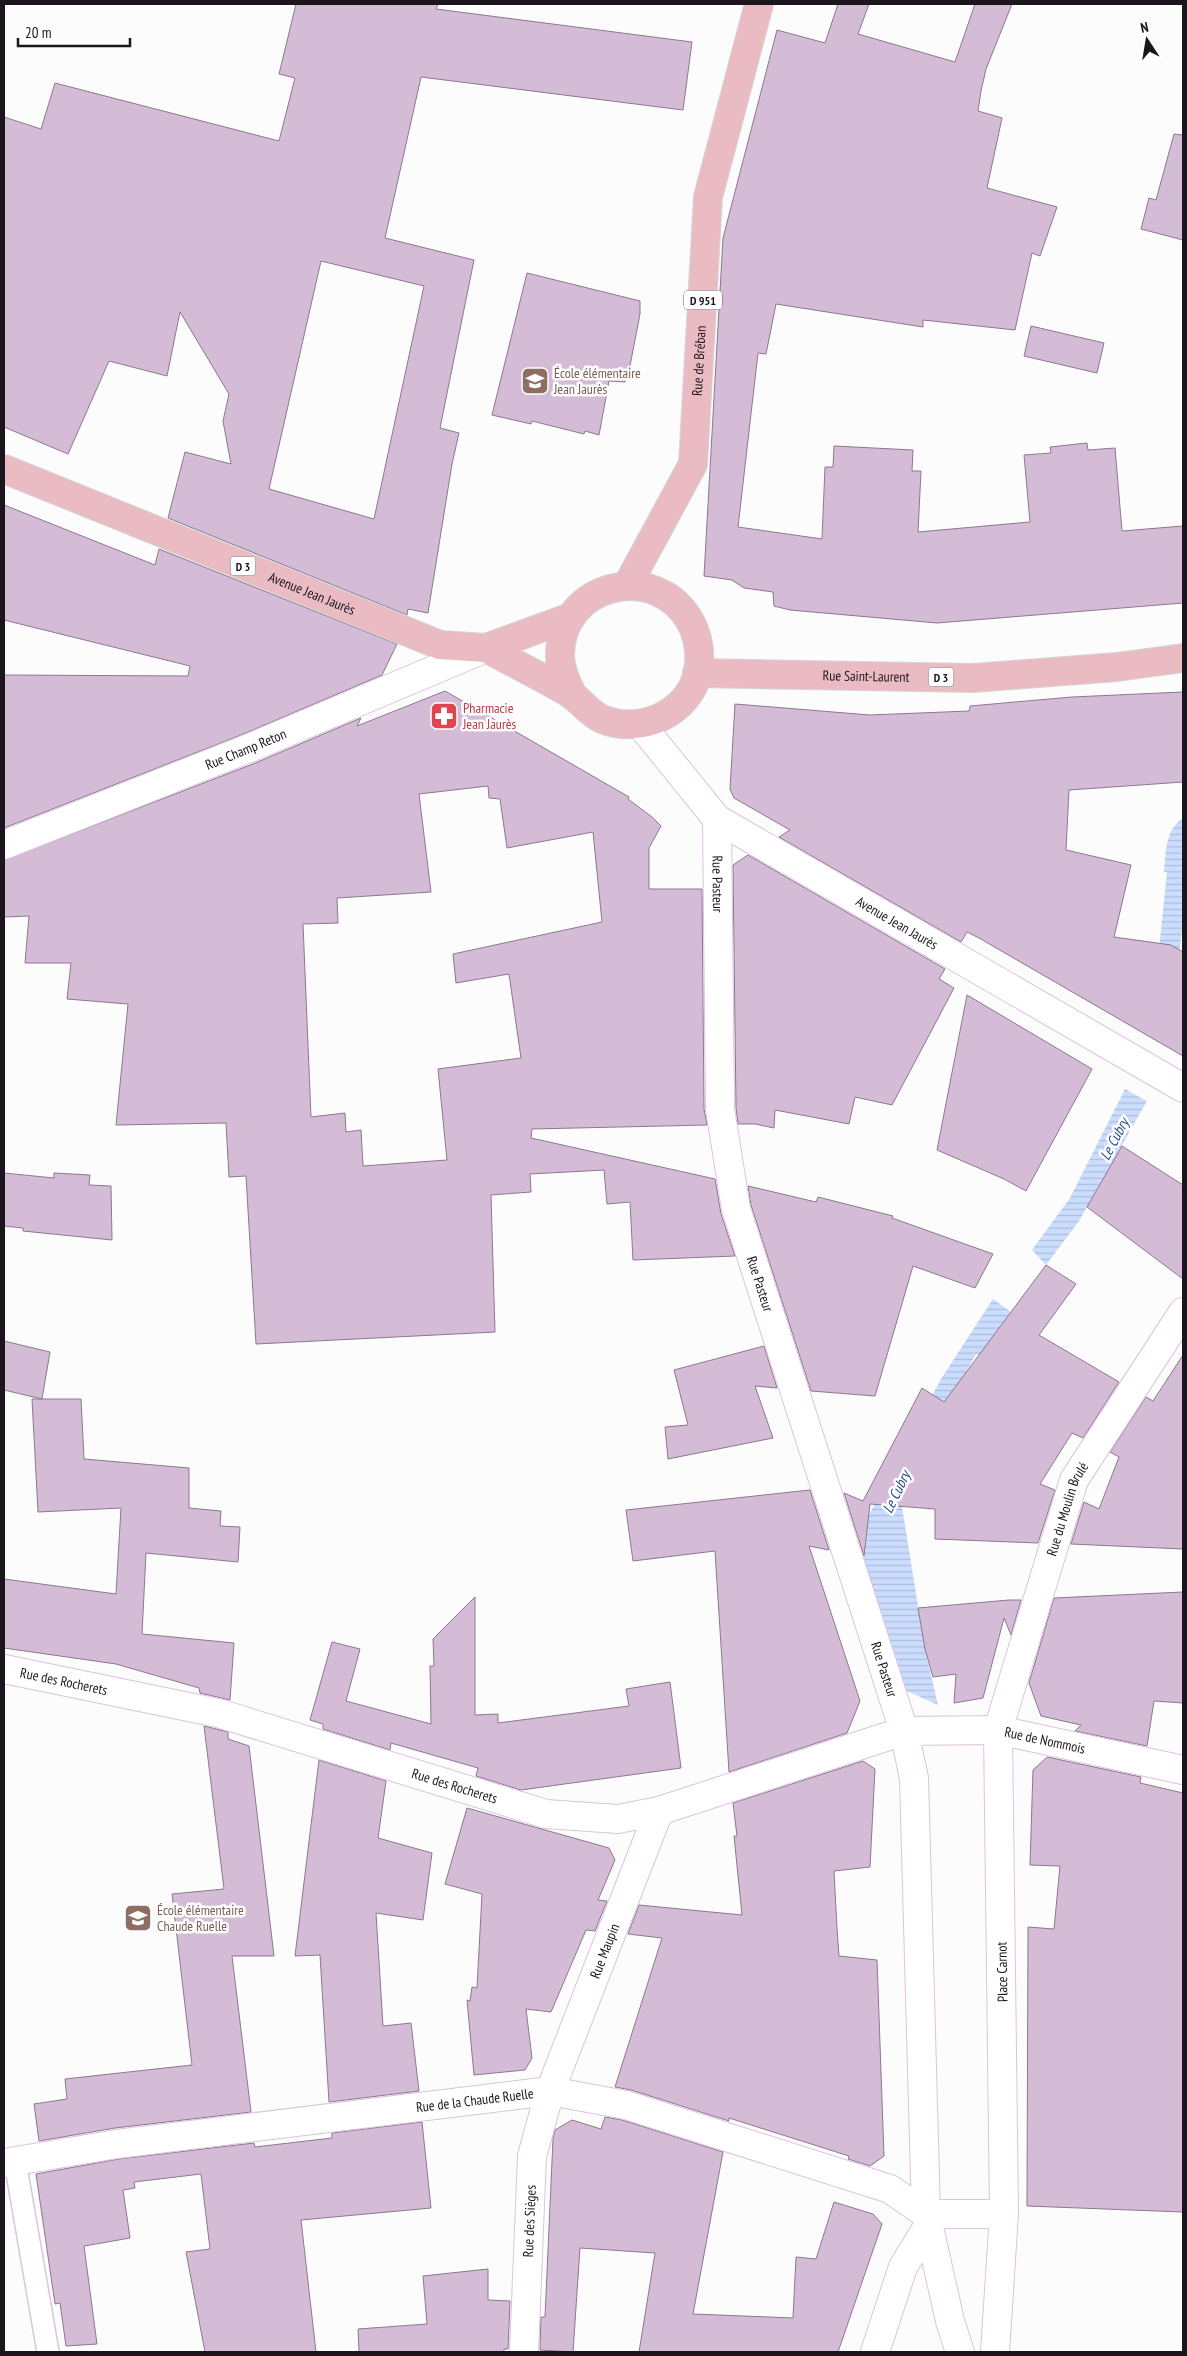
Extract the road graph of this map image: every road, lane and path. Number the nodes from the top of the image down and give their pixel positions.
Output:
1 (759, 4) edge
2 (4, 470) edge
3 (627, 586) junction
4 (571, 617) junction
5 (486, 648) junction
6 (1183, 658) edge
7 (697, 674) junction
8 (572, 694) junction
9 (640, 724) junction
10 (716, 819) junction
11 (4, 845) edge
12 (1183, 1088) edge
13 (1183, 1312) edge
14 (4, 1669) edge
15 (998, 1730) junction
16 (904, 1731) junction
17 (1183, 1770) edge
18 (659, 1811) junction
19 (550, 2091) junction
20 (9, 2162) edge
21 (1004, 2214) junction
22 (927, 2220) junction
23 (48, 2352) edge
24 (524, 2352) edge
25 (875, 2352) edge
26 (960, 2352) edge
27 (995, 2352) edge

1 - 3 main road, Rue de Bréban / D 951
2 - 5 main road, Avenue Jean Jaurès / D 3
3 - 4 main road
3 - 7 main road
4 - 5 main road, Avenue Jean Jaurès / D 3
4 - 8 main road
5 - 8 main road, Avenue Jean Jaurès / D 3
5 - 11 main road, Rue Champ Reton
6 - 7 main road, Rue Saint-Laurent / D 3
7 - 9 main road
8 - 9 main road
9 - 10 main road, Avenue Jean Jaurès
10 - 12 main road, Avenue Jean Jaurès
10 - 16 main road, Rue Pasteur
13 - 15 main road, Rue du Moulin Brulé
14 - 18 main road, Rue des Rocherets
15 - 16 main road, Rue de Nommois
15 - 17 main road, Rue de Nommois
15 - 21 main road, Place Carnot
16 - 18 main road, Rue des Rocherets
16 - 22 main road
18 - 19 main road, Rue Maupin
19 - 20 main road, Rue de la Chaude Ruelle
19 - 22 main road, Rue de la Chaude Ruelle
19 - 24 main road, Rue des Sièges
20 - 23 lane
21 - 22 main road
21 - 27 main road, Place Carnot
22 - 25 main road
22 - 26 main road

